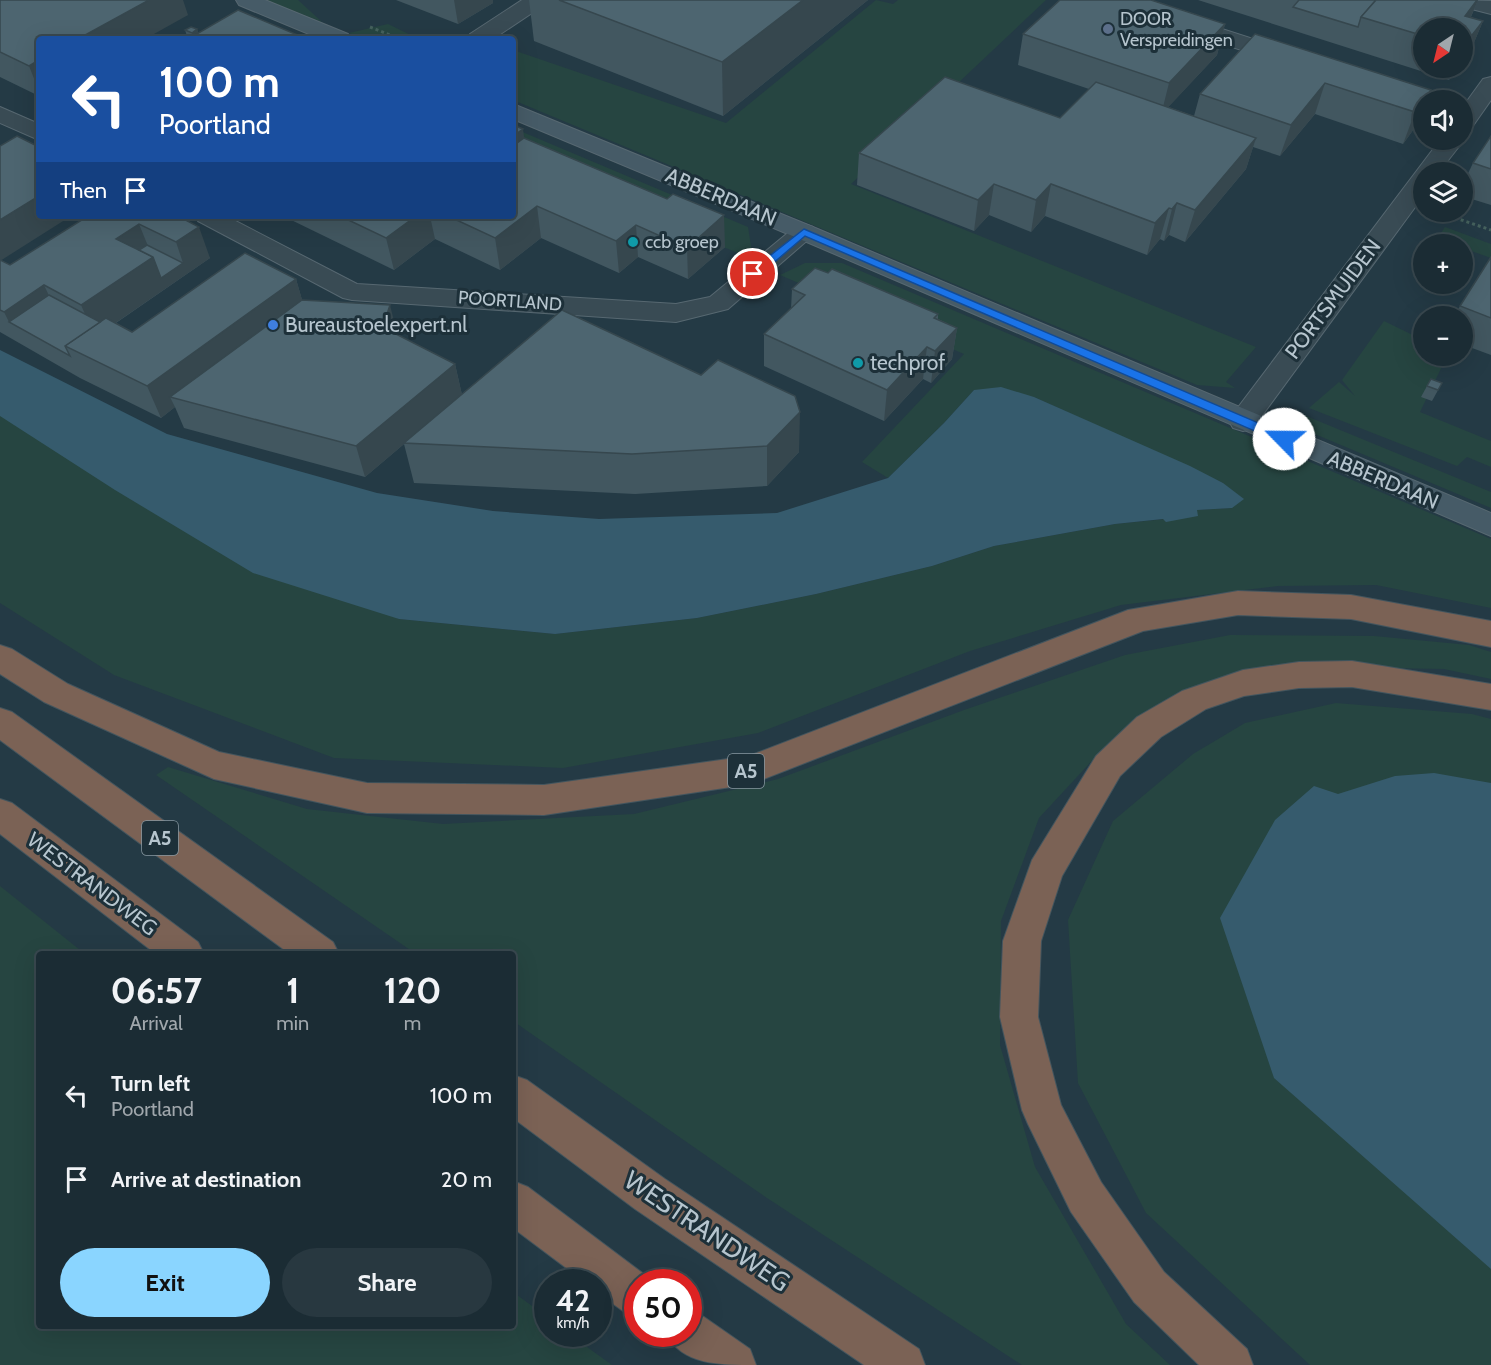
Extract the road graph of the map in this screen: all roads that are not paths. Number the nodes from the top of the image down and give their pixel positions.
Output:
1 (247, 0) edge
2 (536, 0) edge
3 (1111, 0) edge
4 (1464, 0) edge
5 (1491, 8) edge
6 (333, 36) edge
7 (482, 36) edge
8 (1312, 66) edge
9 (1491, 84) edge
10 (1473, 107) edge
11 (516, 112) edge
12 (0, 114) edge
13 (36, 132) edge
14 (1444, 150) edge
15 (1435, 162) edge
16 (1413, 192) edge
17 (215, 219) edge
18 (804, 232) junction
19 (1243, 421) junction
20 (1491, 525) edge
21 (1491, 634) edge
22 (0, 658) edge
23 (1491, 697) edge
24 (0, 722) edge
25 (0, 814) edge
26 (181, 951) edge
27 (316, 951) edge
28 (516, 1096) edge
29 (516, 1204) edge
30 (624, 1285) edge
31 (702, 1343) edge
32 (734, 1365) edge
33 (903, 1365) edge
34 (1232, 1365) edge

1 - 6 main road
2 - 7 street
3 - 8 street
4 - 5 street
9 - 10 street
11 - 18 main road, ABBERDAAN
12 - 13 street
14 - 15 street
16 - 19 street, PORTSMUIDEN
17 - 18 street, POORTLAND
18 - 19 main road, ABBERDAAN
19 - 20 main road, ABBERDAAN
21 - 22 highway, A5
23 - 34 highway
24 - 27 highway, A5
25 - 26 highway, WESTRANDWEG
28 - 33 highway, WESTRANDWEG
29 - 30 highway
31 - 32 highway

